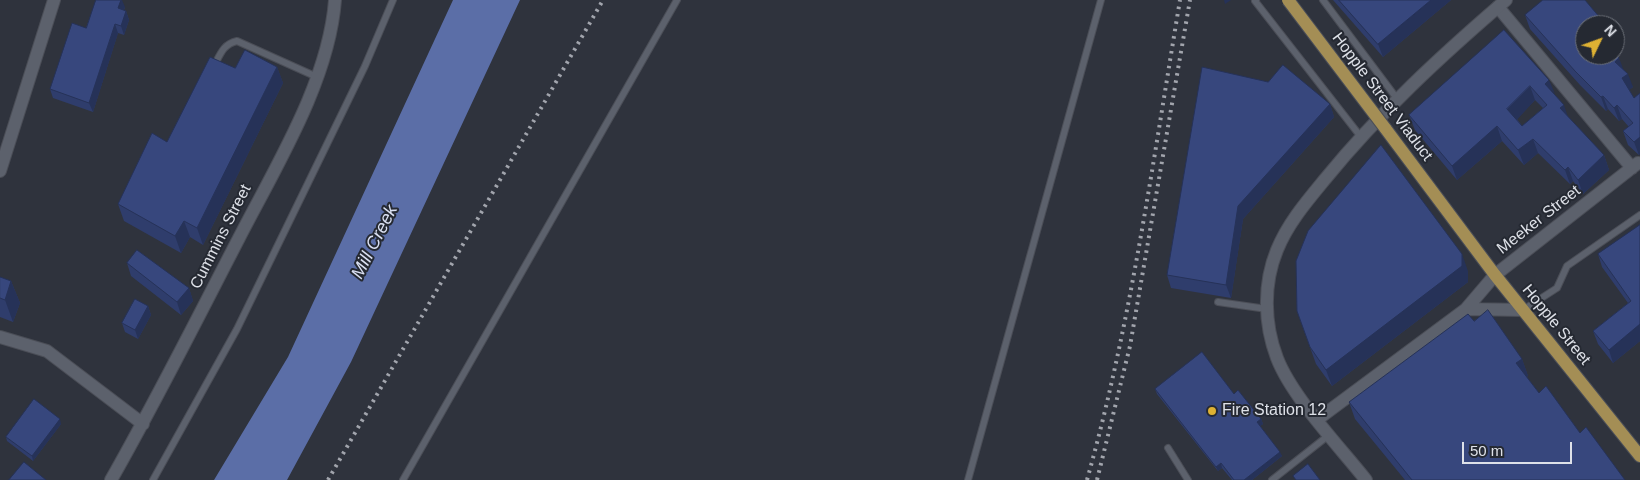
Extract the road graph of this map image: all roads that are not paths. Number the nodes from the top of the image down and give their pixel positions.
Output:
1 (54, 0) edge
2 (335, 0) edge
3 (392, 0) edge
4 (677, 0) edge
5 (1101, 0) edge
6 (1256, 0) edge
7 (1288, 0) edge
8 (1323, 0) edge
9 (1502, 3) edge
10 (211, 73) edge
11 (317, 77) junction
12 (1398, 100) junction
13 (1361, 137) junction
14 (0, 172) edge
15 (1450, 213) joint
16 (1640, 215) edge
17 (1495, 275) junction
18 (1218, 302) dead end
19 (1267, 309) junction
20 (1466, 309) junction
21 (1523, 310) junction
22 (0, 337) edge
23 (1318, 419) junction
24 (143, 424) junction
25 (1330, 434) junction
26 (1168, 448) dead end
27 (1640, 456) edge
28 (111, 480) edge
29 (153, 480) edge
30 (403, 480) edge
31 (968, 480) edge
32 (1188, 480) edge
33 (1272, 480) edge
34 (1366, 480) edge

1 - 14 street
2 - 11 street, Cummins Street
3 - 29 lane
4 - 30 lane
5 - 31 lane
6 - 13 lane
7 - 15 main road, Hopple Street Viaduct, bridge
8 - 12 lane
9 - 12 street
9 - 17 street, Meeker Street
10 - 11 lane
11 - 24 street, Cummins Street
12 - 13 street
13 - 19 street
15 - 17 main road, Hopple Street
16 - 21 lane
17 - 20 street, Meeker Street
17 - 21 main road, Hopple Street
18 - 19 lane
19 - 23 street
20 - 21 street
20 - 23 street, Meeker Street
21 - 27 main road, Hopple Street
22 - 24 street
23 - 25 street
24 - 28 street, Cummins Street
25 - 33 lane
25 - 34 street
26 - 32 lane

